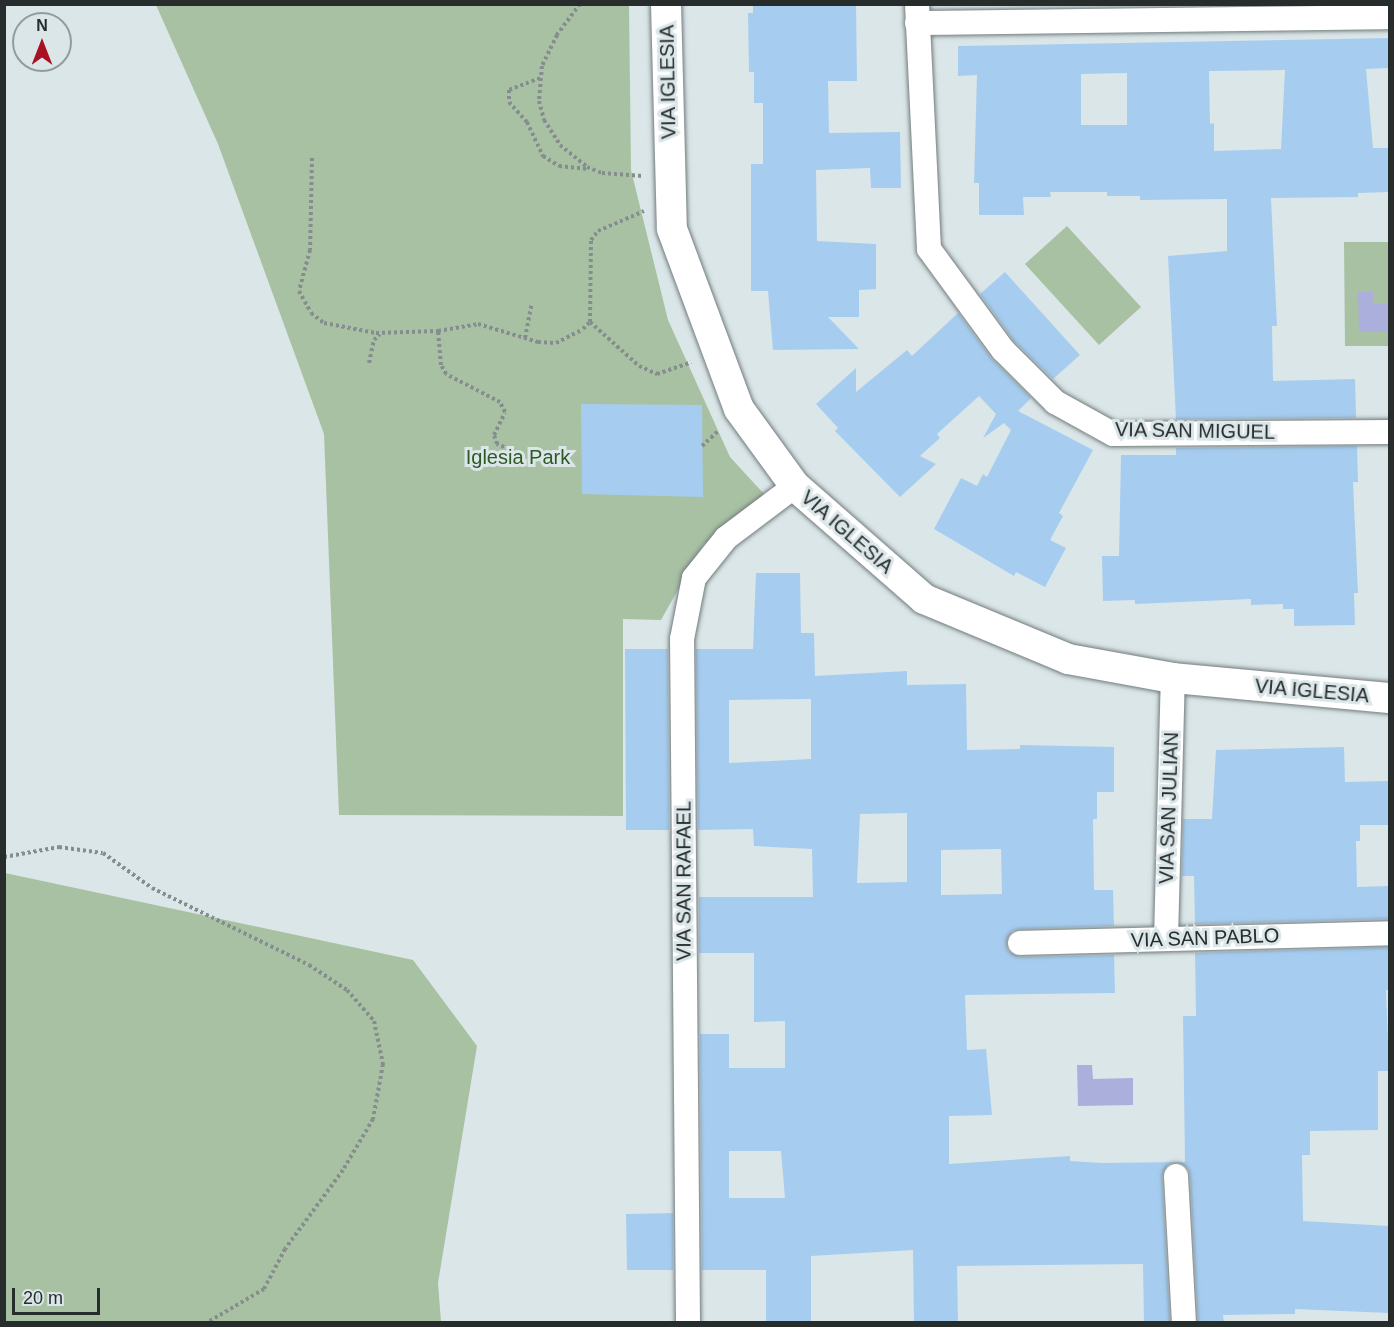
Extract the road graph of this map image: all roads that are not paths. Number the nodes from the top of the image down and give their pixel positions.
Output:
1 (666, 4) edge
2 (917, 14) edge
3 (1389, 17) edge
4 (1389, 432) edge
5 (795, 486) junction
6 (1173, 678) junction
7 (1389, 698) edge
8 (1389, 933) edge
9 (1166, 939) junction
10 (1020, 943) dead end
11 (1176, 1176) dead end
12 (688, 1323) edge
13 (1184, 1323) edge

1 - 5 street, VIA IGLESIA
2 - 3 street
2 - 4 street, VIA SAN MIGUEL
5 - 6 street, VIA IGLESIA
5 - 12 street, VIA SAN RAFAEL
6 - 7 street, VIA IGLESIA
6 - 9 street, VIA SAN JULIAN
8 - 9 street, VIA SAN PABLO
9 - 10 street, VIA SAN PABLO
11 - 13 street

